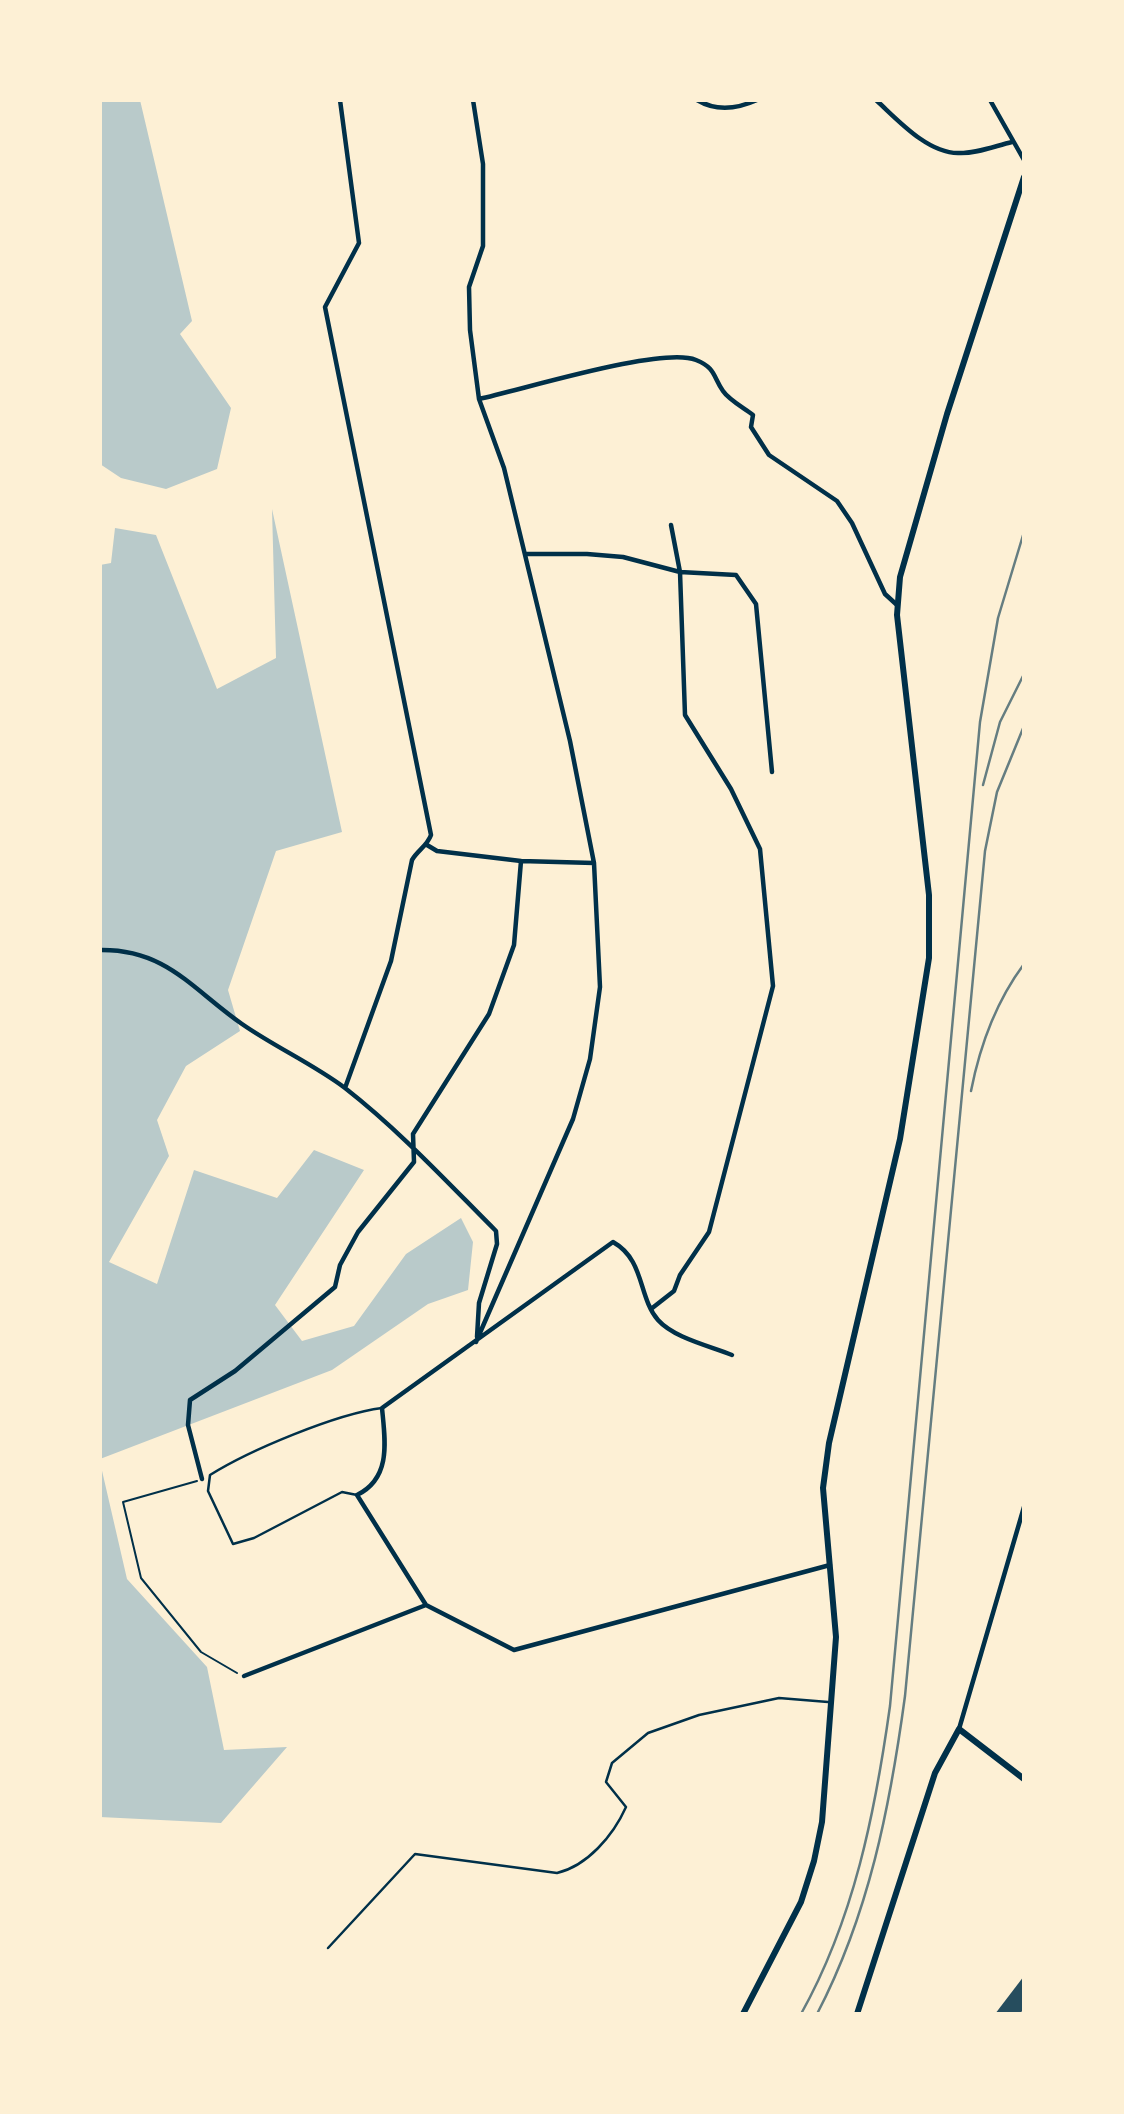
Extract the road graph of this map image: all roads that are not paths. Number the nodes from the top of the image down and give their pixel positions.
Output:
1 (340, 100) edge
2 (473, 100) edge
3 (697, 100) edge
4 (757, 100) edge
5 (876, 100) edge
6 (990, 100) edge
7 (1012, 142) junction
8 (1024, 160) edge
9 (1024, 177) edge
10 (479, 400) junction
11 (671, 524) dead end
12 (525, 554) junction
13 (680, 572) junction
14 (897, 604) junction
15 (772, 772) dead end
16 (427, 845) junction
17 (521, 861) junction
18 (594, 863) junction
19 (100, 950) edge
20 (345, 1088) junction
21 (413, 1146) junction
22 (651, 1308) junction
23 (476, 1342) junction
24 (732, 1355) dead end
25 (382, 1408) junction
26 (202, 1479) road end
27 (357, 1495) junction
28 (1024, 1507) edge
29 (831, 1565) junction
30 (426, 1605) junction
31 (244, 1676) road end
32 (832, 1702) junction
33 (959, 1729) junction
34 (1024, 1779) edge
35 (328, 1948) dead end
36 (743, 2014) edge
37 (856, 2014) edge

1 - 16 street
2 - 10 street
3 - 4 street
5 - 7 street
6 - 7 street
7 - 8 street
9 - 14 main road
10 - 12 street
10 - 14 street
11 - 13 street
12 - 13 street
12 - 18 street
13 - 15 street
13 - 22 street
14 - 29 main road
16 - 17 street
16 - 20 street
17 - 18 street
17 - 21 street
18 - 23 street
19 - 20 street
20 - 21 street
21 - 23 street
21 - 26 street
22 - 23 street
22 - 24 street
23 - 25 street
25 - 27 street
25 - 27 lane
27 - 30 street
28 - 33 street
29 - 30 street
29 - 32 main road
30 - 31 street
32 - 35 lane
32 - 36 main road
33 - 34 main road
33 - 37 main road

